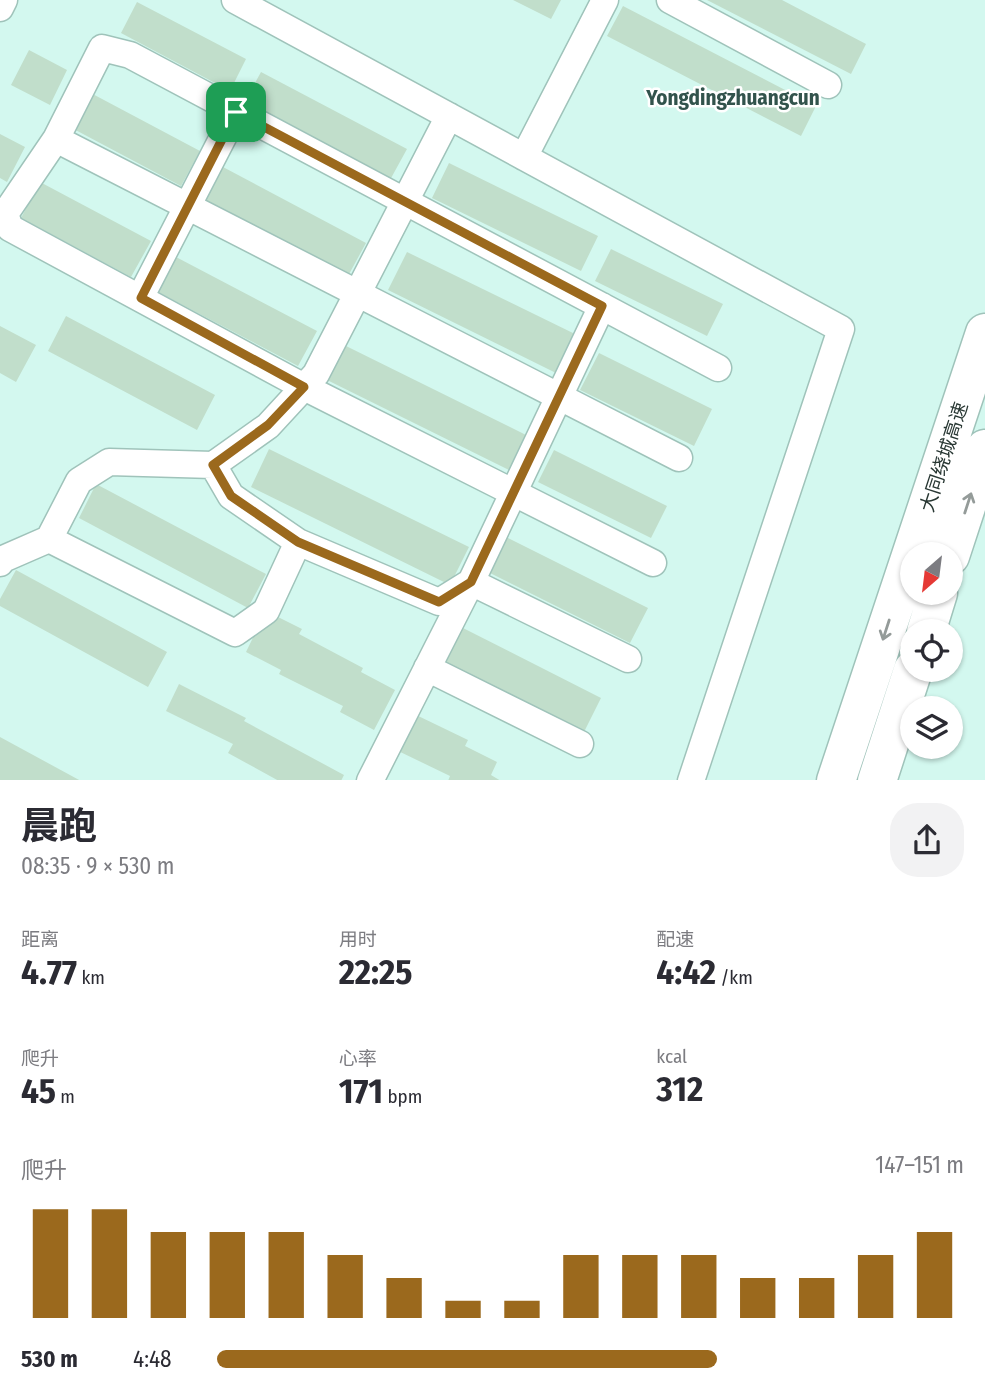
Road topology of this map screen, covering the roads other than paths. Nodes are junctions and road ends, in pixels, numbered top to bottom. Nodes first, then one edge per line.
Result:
1 (4, 0) edge
2 (235, 0) edge
3 (605, 0) edge
4 (670, 0) edge
5 (0, 8) edge
6 (828, 85) dead end
7 (236, 112) junction
8 (449, 116) junction
9 (56, 139) junction
10 (524, 157) junction
11 (405, 202) junction
12 (187, 207) junction
13 (357, 295) junction
14 (141, 298) junction
15 (602, 306) junction
16 (985, 333) edge
17 (718, 368) dead end
18 (304, 387) junction
19 (558, 397) junction
20 (985, 449) edge
21 (679, 458) dead end
22 (213, 465) junction
23 (513, 492) junction
24 (49, 539) junction
25 (298, 542) junction
26 (955, 542) edge
27 (653, 563) dead end
28 (0, 564) edge
29 (471, 582) junction
30 (628, 659) dead end
31 (427, 668) junction
32 (909, 682) edge
33 (580, 744) dead end
34 (370, 780) edge
35 (691, 780) edge
36 (836, 780) edge
37 (877, 780) edge

1 - 5 street
2 - 8 street
3 - 10 street
4 - 6 street
7 - 9 street
7 - 11 street
7 - 12 street
8 - 10 street
8 - 11 street
9 - 12 street
9 - 14 street
10 - 35 street
11 - 13 street
11 - 15 street
12 - 13 street
12 - 14 street
13 - 18 street
13 - 19 street
14 - 18 street
15 - 17 street
15 - 19 street
16 -> 36 highway, 大同绕城高速
18 - 22 street
18 - 23 street
19 - 21 street
19 - 23 street
26 -> 20 highway, 大同绕城高速
22 - 24 street
22 - 25 street
23 - 27 street
23 - 29 street
24 - 25 street
24 - 28 street
25 - 29 street
29 - 30 street
29 - 31 street
31 - 33 street
31 - 34 street
32 - 37 highway

